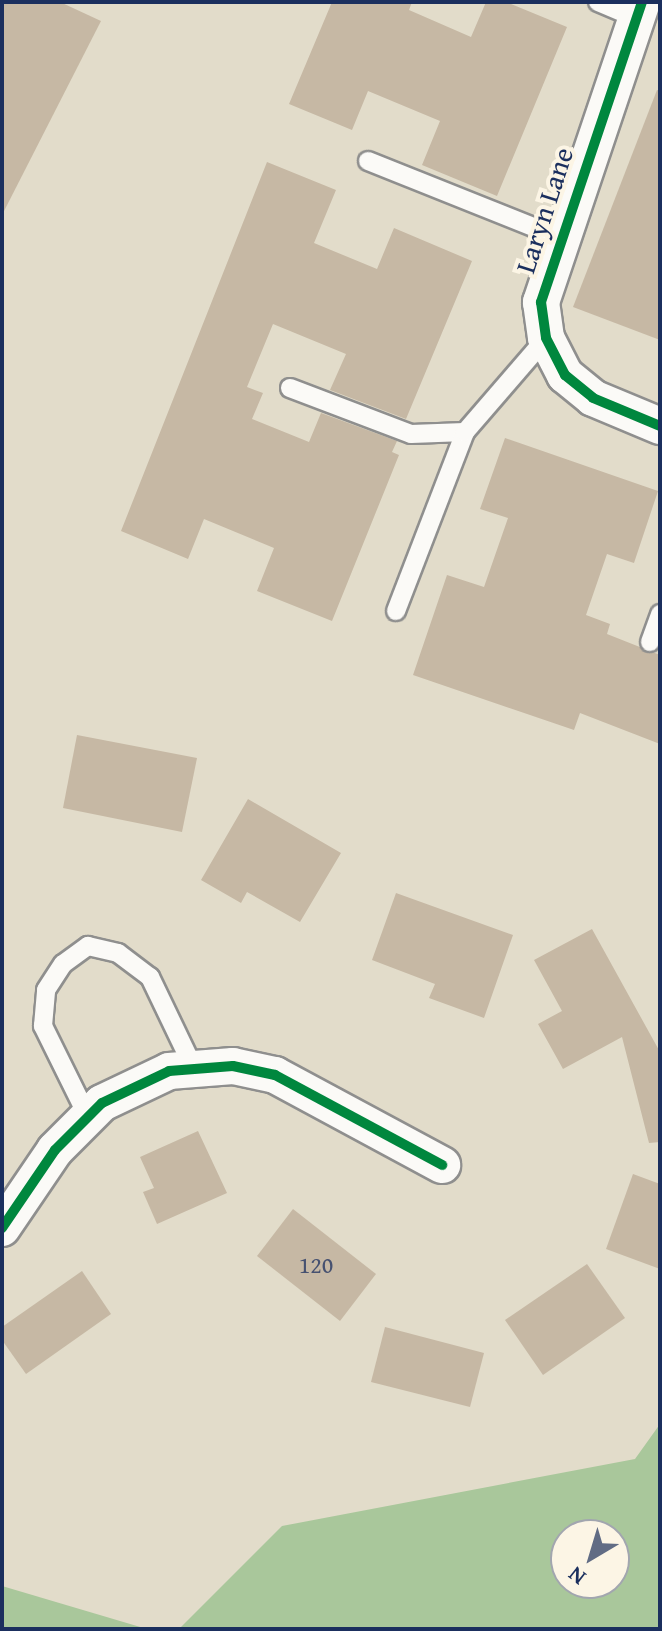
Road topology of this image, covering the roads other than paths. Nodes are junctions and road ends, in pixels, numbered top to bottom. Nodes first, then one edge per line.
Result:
1 (598, 2) edge
2 (639, 10) edge
3 (368, 161) dead end
4 (558, 237) junction
5 (546, 338) junction
6 (290, 388) dead end
7 (660, 426) edge
8 (465, 432) junction
9 (396, 611) dead end
10 (660, 614) edge
11 (650, 642) dead end
12 (194, 1069) junction
13 (88, 1117) junction
14 (442, 1165) dead end
15 (2, 1228) edge

1 - 2 lane
2 - 4 street, Laryn Lane
3 - 4 lane
4 - 5 street, Laryn Lane
5 - 7 street, Laryn Lane
5 - 8 lane
6 - 8 lane
8 - 9 lane
10 - 11 lane
12 - 13 street
12 - 13 lane
12 - 14 street
13 - 15 street

